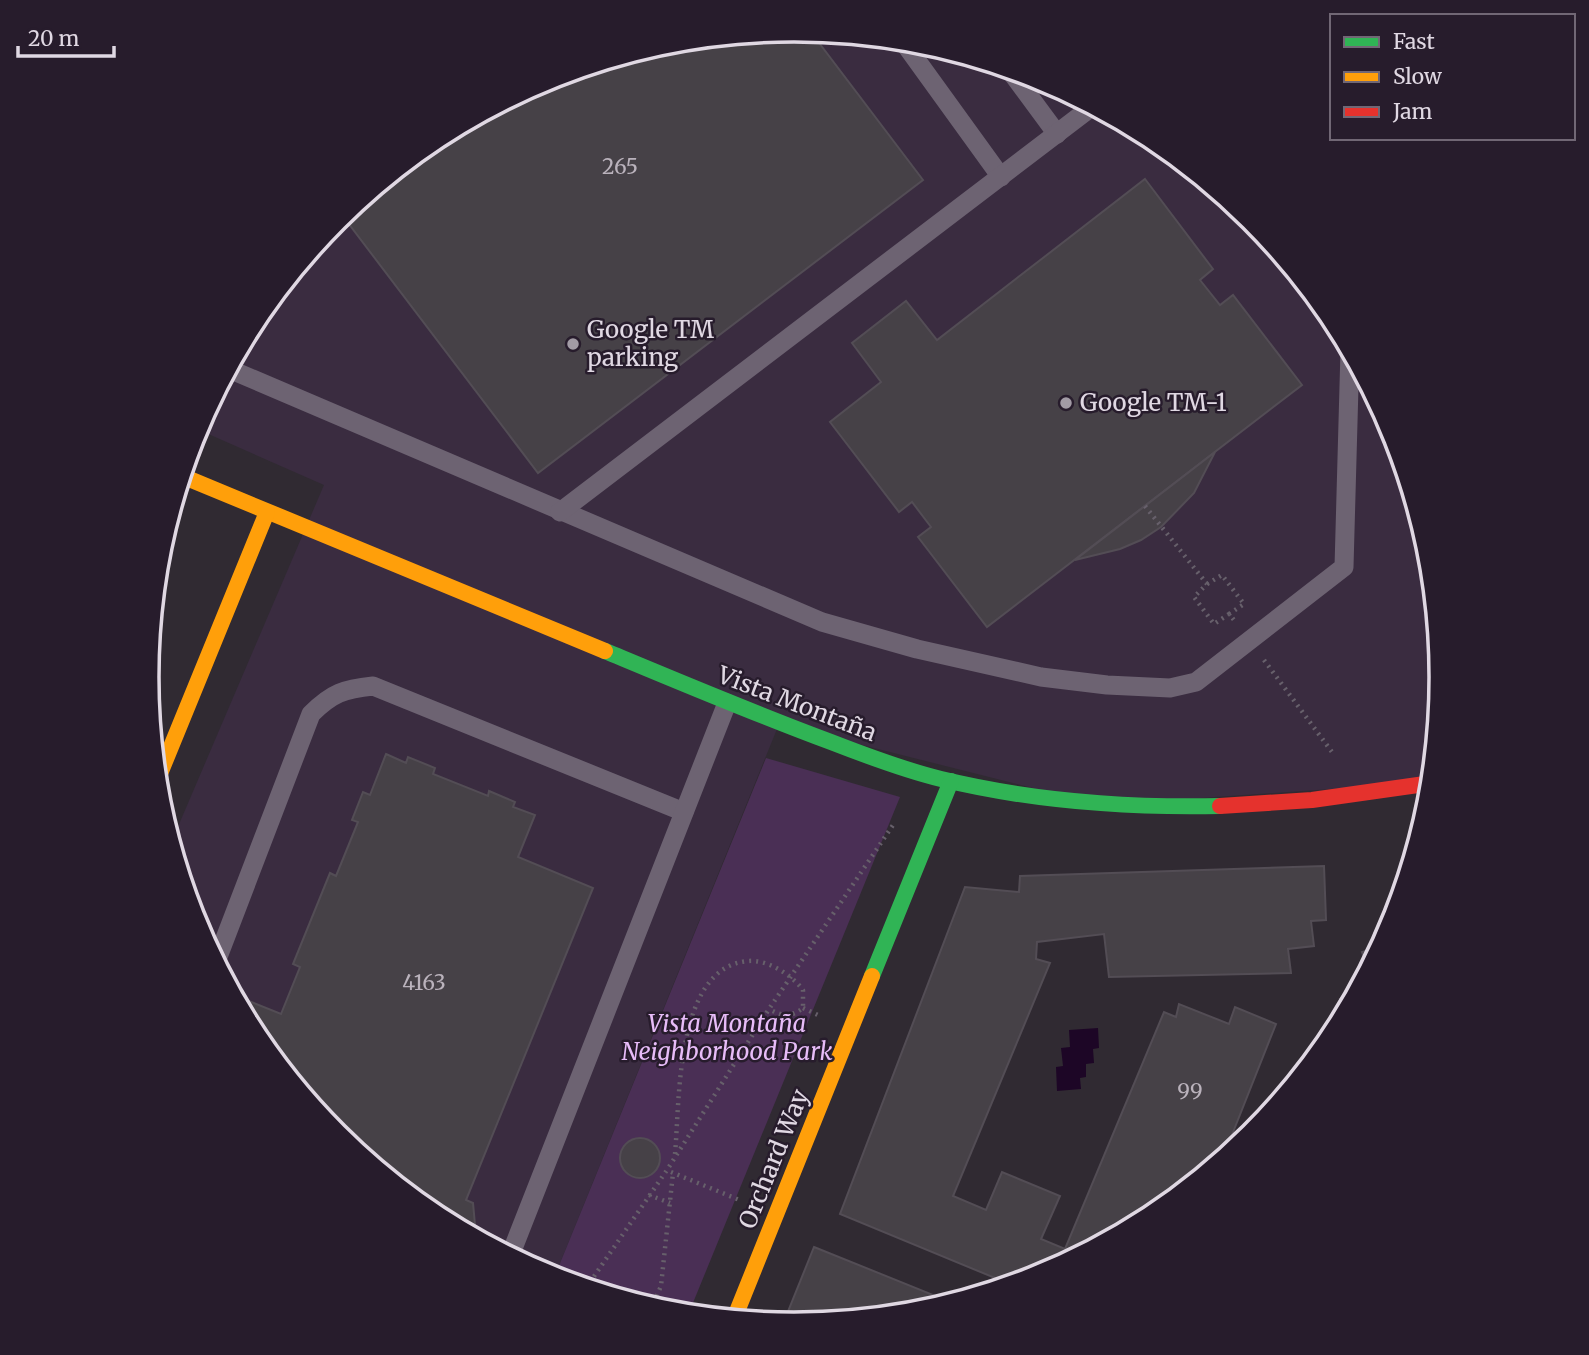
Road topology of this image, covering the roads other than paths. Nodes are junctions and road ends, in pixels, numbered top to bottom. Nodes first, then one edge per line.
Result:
1 (911, 53) edge
2 (1020, 83) edge
3 (1085, 113) edge
4 (1057, 134) junction
5 (1001, 177) junction
6 (1349, 369) edge
7 (237, 373) edge
8 (191, 481) edge
9 (267, 512) junction
10 (560, 512) junction
11 (727, 703) junction
12 (164, 763) edge
13 (951, 781) junction
14 (1421, 785) edge
15 (684, 812) junction
16 (221, 950) edge
17 (513, 1247) edge
18 (737, 1310) edge

1 - 5 lane
2 - 4 lane
3 - 4 lane
4 - 5 lane
5 - 10 lane
6 - 10 lane
7 - 10 lane
8 - 9 main road, Vista Montaña
9 - 11 main road, Vista Montaña
9 - 12 main road
11 - 13 main road, Vista Montaña
11 - 15 lane
13 - 14 main road, Vista Montaña
13 - 18 main road, Orchard Way
15 - 16 lane
15 - 17 lane

